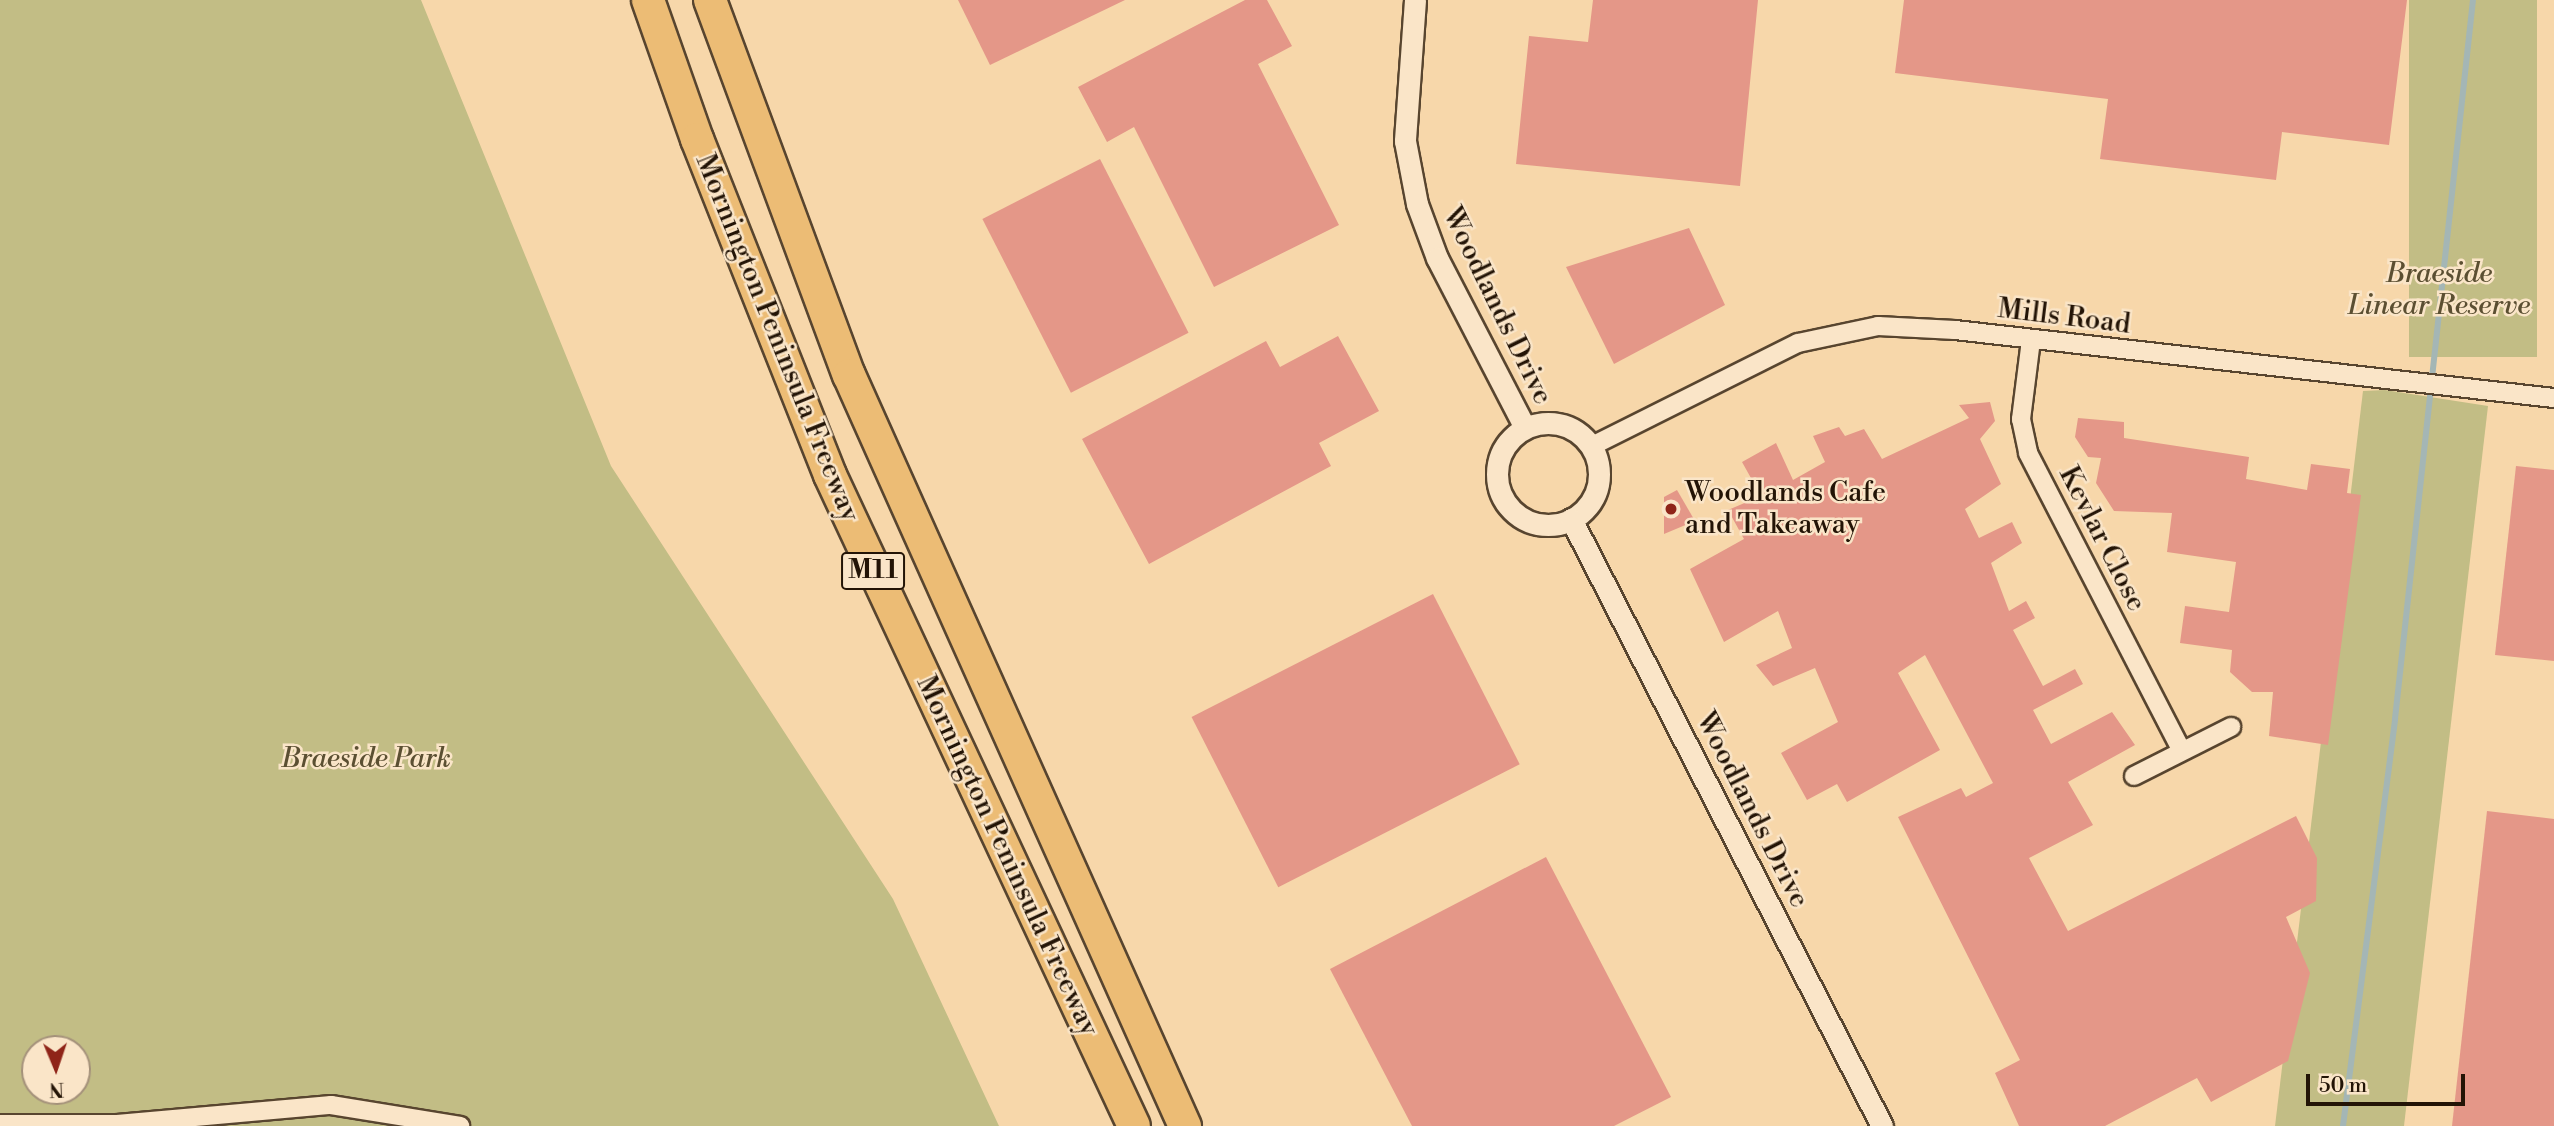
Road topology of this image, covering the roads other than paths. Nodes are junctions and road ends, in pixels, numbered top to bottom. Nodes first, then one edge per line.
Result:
1 (648, 0) edge
2 (710, 0) edge
3 (1415, 0) edge
4 (2031, 340) junction
5 (796, 394) junction
6 (2554, 398) edge
7 (1525, 428) junction
8 (1592, 446) junction
9 (1571, 519) junction
10 (2231, 727) dead end
11 (2182, 751) junction
12 (2134, 776) dead end
13 (1181, 1117) edge
14 (429, 1123) edge
15 (0, 1124) edge
16 (460, 1126) edge
17 (1116, 1126) edge
18 (1135, 1126) edge
19 (1882, 1126) edge

1 - 5 highway, Mornington Peninsula Freeway / M11
2 - 13 highway, Mornington Peninsula Freeway / M11
3 - 7 street, Woodlands Drive
4 - 6 street, Mills Road
4 - 8 street, Mills Road
4 - 11 street, Kevlar Close
5 - 17 highway
5 - 18 highway, Mornington Peninsula Freeway / M11
7 - 8 street
7 - 9 street
8 - 9 street
9 - 19 street, Woodlands Drive
10 - 11 street
11 - 12 street
14 - 15 street
14 - 16 street

